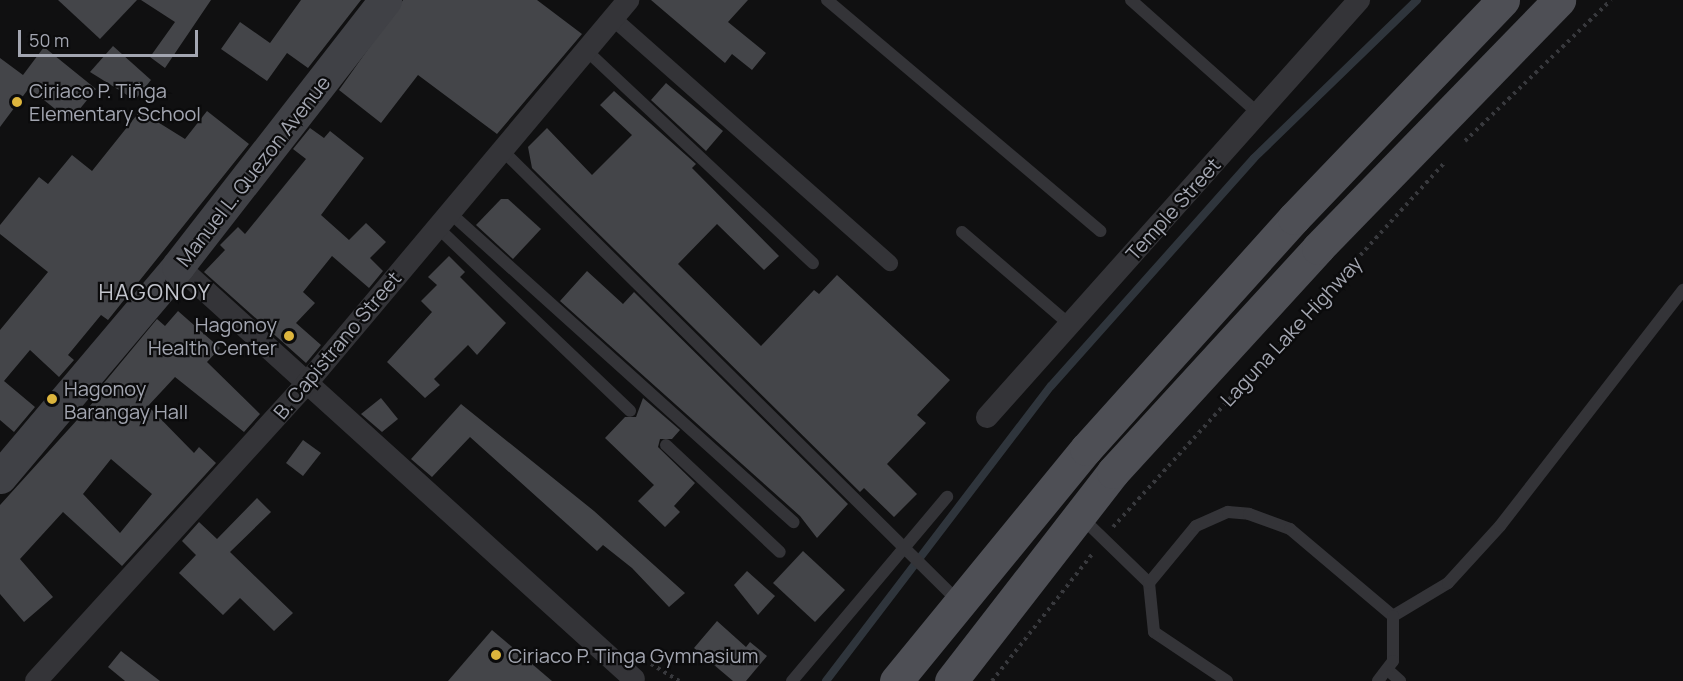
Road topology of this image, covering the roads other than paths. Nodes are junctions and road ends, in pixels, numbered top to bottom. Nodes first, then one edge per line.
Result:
1 (385, 0) edge
2 (628, 0) edge
3 (827, 0) edge
4 (1131, 0) edge
5 (1503, 0) edge
6 (1558, 0) edge
7 (1355, 1) edge
8 (613, 18) junction
9 (1527, 29) junction
10 (587, 51) junction
11 (1258, 113) junction
12 (502, 150) junction
13 (442, 218) junction
14 (1100, 231) dead end
15 (962, 232) dead end
16 (813, 263) dead end
17 (890, 264) dead end
18 (177, 266) junction
19 (1683, 290) edge
20 (1070, 325) junction
21 (307, 383) junction
22 (630, 411) dead end
23 (987, 417) dead end
24 (666, 445) dead end
25 (0, 477) edge
26 (947, 496) dead end
27 (1079, 515) junction
28 (794, 522) dead end
29 (906, 548) junction
30 (780, 552) dead end
31 (1149, 583) junction
32 (958, 601) junction
33 (1393, 616) junction
34 (1389, 671) junction
35 (634, 680) edge
36 (954, 680) edge
37 (36, 681) edge
38 (792, 681) edge
39 (896, 681) edge
40 (1227, 681) edge
41 (1378, 681) edge
42 (1400, 681) edge

1 - 18 main road, Manuel L. Quezon Avenue
2 - 8 street, B. Capistrano Street
3 - 14 lane
4 - 11 lane
5 - 9 street
5 - 32 main road
6 - 9 main road, Laguna Lake Highway
7 - 11 street, Temple Street
8 - 10 street, B. Capistrano Street
8 - 17 street
9 - 27 main road, Laguna Lake Highway
10 - 12 street, B. Capistrano Street
10 - 16 lane
11 - 20 street, Temple Street
12 - 13 street, B. Capistrano Street
12 - 29 lane
13 - 21 street, B. Capistrano Street
13 - 22 lane
13 - 28 lane
15 - 20 lane
18 - 21 street
18 - 25 main road, Manuel L. Quezon Avenue
19 - 33 lane
20 - 23 street, Temple Street
21 - 35 street
21 - 37 street, B. Capistrano Street
24 - 30 lane
26 - 29 lane
27 - 31 lane
27 - 36 main road, Laguna Lake Highway
29 - 32 lane
29 - 38 lane
31 - 33 lane
31 - 40 lane
32 - 39 main road
33 - 34 lane
34 - 41 lane
34 - 42 lane

